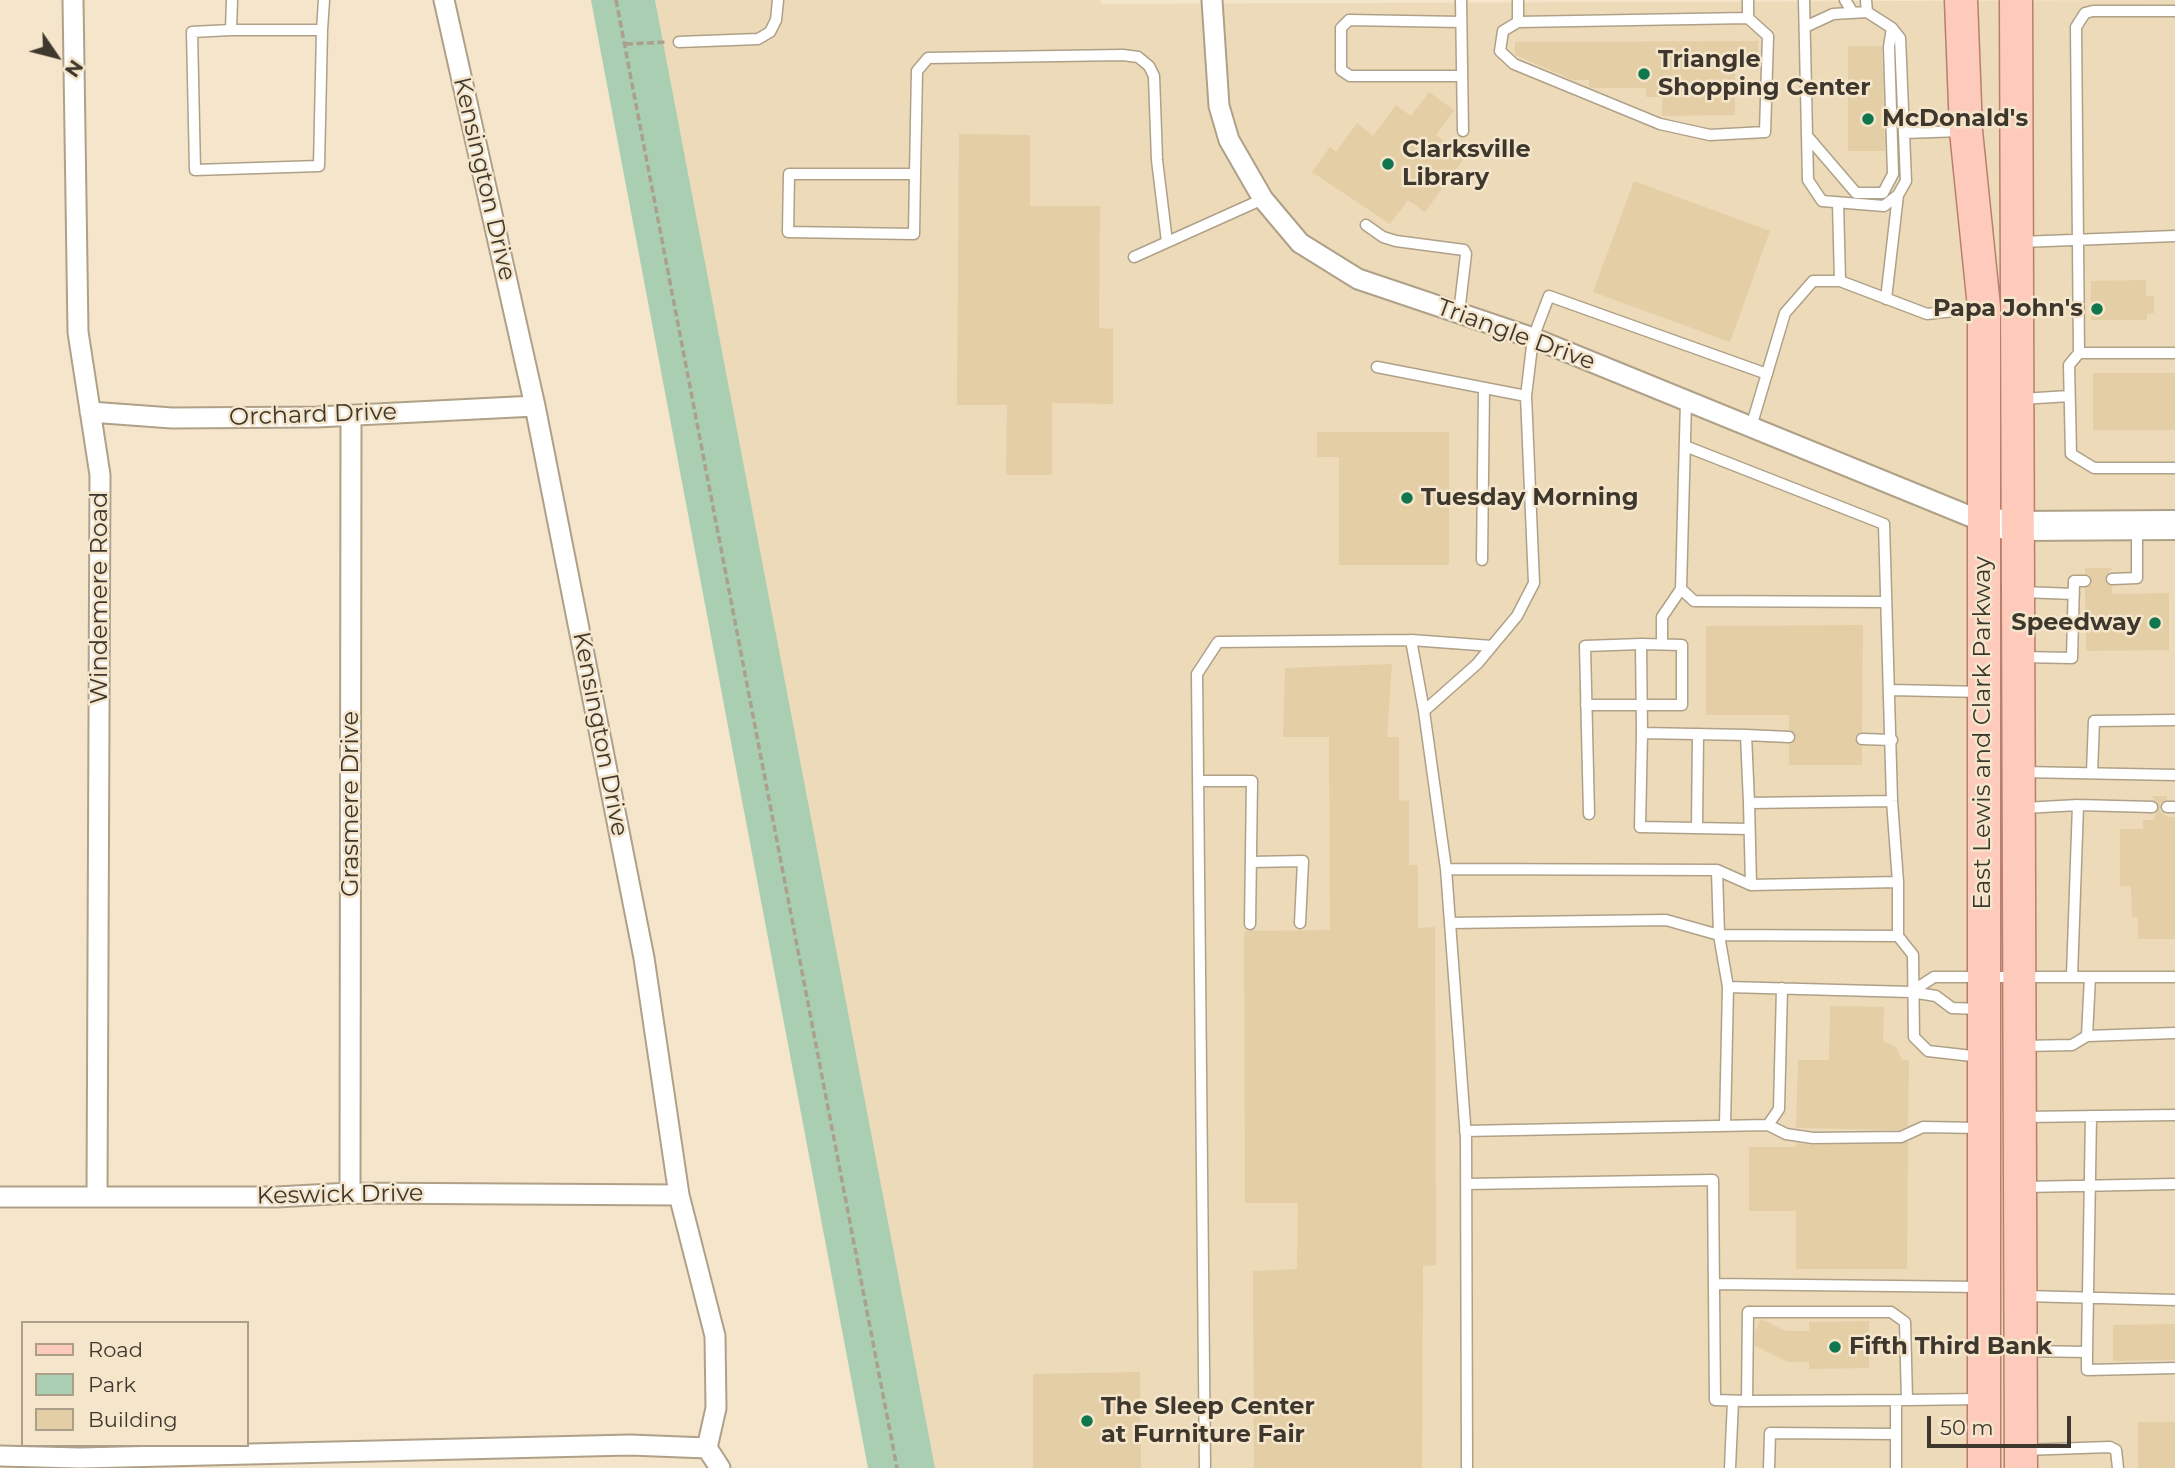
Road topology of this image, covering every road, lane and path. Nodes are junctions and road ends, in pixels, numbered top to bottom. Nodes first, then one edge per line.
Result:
1 (73, 0) edge
2 (232, 0) edge
3 (324, 0) edge
4 (444, 0) edge
5 (616, 0) edge
6 (778, 0) edge
7 (1212, 0) edge
8 (1461, 0) edge
9 (1518, 0) edge
10 (1748, 0) edge
11 (1804, 0) edge
12 (1845, 0) edge
13 (1867, 0) edge
14 (1961, 0) edge
15 (2016, 0) edge
16 (2175, 11) edge
17 (1867, 12) junction
18 (1853, 13) junction
19 (1748, 18) junction
20 (1461, 22) junction
21 (1518, 22) junction
22 (1805, 27) junction
23 (1892, 28) junction
24 (231, 30) junction
25 (322, 30) junction
26 (679, 42) joint
27 (625, 44) junction
28 (1462, 76) junction
29 (1463, 131) dead end
30 (1966, 131) junction
31 (1904, 134) junction
32 (1808, 137) junction
33 (915, 174) junction
34 (1898, 195) junction
35 (1263, 199) junction
36 (1838, 203) junction
37 (1366, 225) dead end
38 (2175, 236) edge
39 (2077, 240) junction
40 (1167, 242) junction
41 (2017, 242) junction
42 (1134, 257) dead end
43 (1840, 281) junction
44 (1886, 299) junction
45 (1984, 307) junction
46 (1459, 313) junction
47 (1533, 338) junction
48 (2079, 353) junction
49 (2175, 353) edge
50 (1377, 367) dead end
51 (1767, 374) junction
52 (1484, 388) junction
53 (1526, 396) junction
54 (2069, 396) junction
55 (2018, 399) junction
56 (1686, 401) junction
57 (535, 406) junction
58 (90, 412) junction
59 (351, 415) junction
60 (1751, 427) junction
61 (1685, 446) junction
62 (2175, 468) edge
63 (1984, 522) junction
64 (2175, 524) edge
65 (2019, 526) junction
66 (2137, 526) junction
67 (1482, 560) dead end
68 (2112, 579) dead end
69 (2085, 580) dead end
70 (1681, 589) junction
71 (2019, 592) junction
72 (2074, 594) junction
73 (1885, 602) junction
74 (1411, 640) junction
75 (1641, 643) junction
76 (1662, 644) junction
77 (1492, 646) junction
78 (2019, 656) junction
79 (1891, 690) junction
80 (1984, 692) junction
81 (1586, 705) junction
82 (1642, 705) junction
83 (1424, 711) junction
84 (2175, 720) edge
85 (1642, 733) junction
86 (1698, 734) junction
87 (1746, 735) junction
88 (1789, 737) dead end
89 (1862, 739) dead end
90 (1892, 740) junction
91 (2019, 772) junction
92 (2091, 773) junction
93 (2175, 775) edge
94 (1198, 781) junction
95 (1892, 801) junction
96 (1749, 803) junction
97 (2078, 805) junction
98 (2152, 807) dead end
99 (2019, 809) junction
100 (1589, 814) dead end
101 (1697, 828) junction
102 (1749, 829) junction
103 (1251, 862) junction
104 (1446, 869) junction
105 (1717, 870) junction
106 (1898, 882) junction
107 (1751, 885) junction
108 (1300, 923) dead end
109 (1450, 923) junction
110 (1250, 925) dead end
111 (1719, 935) junction
112 (1898, 936) junction
113 (2020, 976) junction
114 (2072, 976) junction
115 (2090, 976) junction
116 (2175, 977) edge
117 (1982, 978) junction
118 (1728, 986) junction
119 (1782, 988) junction
120 (1911, 992) junction
121 (1983, 1009) junction
122 (2175, 1033) edge
123 (2087, 1036) junction
124 (2020, 1046) junction
125 (1983, 1057) junction
126 (2175, 1115) edge
127 (2091, 1116) junction
128 (2020, 1117) junction
129 (1725, 1125) junction
130 (1768, 1125) junction
131 (1982, 1128) junction
132 (1465, 1130) junction
133 (1466, 1184) junction
134 (2090, 1184) junction
135 (2175, 1184) edge
136 (2020, 1187) junction
137 (350, 1193) junction
138 (679, 1195) junction
139 (0, 1197) edge
140 (97, 1197) junction
141 (1714, 1284) junction
142 (1982, 1287) junction
143 (2021, 1296) junction
144 (2088, 1297) junction
145 (2175, 1300) edge
146 (2021, 1351) junction
147 (2087, 1352) junction
148 (2175, 1368) edge
149 (1984, 1399) junction
150 (1733, 1401) junction
151 (1747, 1401) junction
152 (1902, 1401) junction
153 (1896, 1434) junction
154 (706, 1448) junction
155 (0, 1456) edge
156 (2021, 1459) edge
157 (80, 1463) edge
158 (720, 1468) edge
159 (897, 1468) edge
160 (1205, 1468) edge
161 (1467, 1468) edge
162 (1730, 1468) edge
163 (1769, 1468) edge
164 (1896, 1468) edge
165 (1984, 1468) edge
166 (2118, 1468) edge

1 - 58 street, Windemere Road
2 - 24 lane
3 - 25 lane
4 - 57 street, Kensington Drive
5 - 27 path
6 - 26 lane
7 - 35 street, Triangle Drive
8 - 20 lane
9 - 21 lane
10 - 19 lane
11 - 22 lane
12 - 18 lane
13 - 17 lane
14 - 30 main road, East Lewis and Clark Parkway
15 - 41 main road, East Lewis and Clark Parkway
16 - 39 lane
17 - 18 lane
17 - 23 lane
18 - 22 lane
19 - 21 lane
19 - 21 lane
20 - 28 lane
20 - 28 lane
22 - 32 lane
23 - 31 lane
23 - 32 lane
24 - 25 lane
24 - 25 lane
26 - 27 path
27 - 159 path
28 - 29 lane
30 - 31 lane
30 - 45 main road, East Lewis and Clark Parkway
31 - 34 lane
32 - 36 lane
33 - 33 lane
33 - 40 lane
34 - 36 lane
34 - 44 lane
35 - 40 lane
35 - 46 street, Triangle Drive
36 - 43 lane
37 - 46 lane
38 - 39 lane
39 - 41 lane
39 - 48 lane
40 - 42 lane
41 - 55 main road, East Lewis and Clark Parkway
43 - 44 lane
43 - 51 lane
44 - 45 lane
45 - 63 main road, East Lewis and Clark Parkway
46 - 47 street, Triangle Drive
47 - 51 lane
47 - 53 lane
47 - 56 street, Triangle Drive
48 - 49 lane
48 - 54 lane
50 - 52 lane
51 - 60 lane
52 - 53 lane
52 - 67 lane
53 - 77 lane
54 - 55 lane
54 - 62 lane
55 - 65 main road, East Lewis and Clark Parkway
56 - 60 street, Triangle Drive
56 - 61 lane
57 - 59 street, Orchard Drive
57 - 138 street, Kensington Drive
58 - 59 street, Orchard Drive
58 - 140 street, Windemere Road
59 - 137 street, Grasmere Drive
60 - 63 street, Triangle Drive
61 - 70 lane
61 - 73 lane
63 - 65 main road
63 - 80 main road, East Lewis and Clark Parkway
64 - 66 main road
65 - 66 main road
65 - 71 main road, East Lewis and Clark Parkway
66 - 68 lane
69 - 72 lane
70 - 73 lane
70 - 76 lane
71 - 72 lane
71 - 78 main road, East Lewis and Clark Parkway
72 - 78 lane
73 - 79 lane
74 - 77 lane
74 - 83 lane
74 - 94 lane
75 - 76 lane
75 - 81 lane
75 - 82 lane
76 - 82 lane
77 - 83 lane
78 - 91 main road, East Lewis and Clark Parkway
79 - 80 lane
79 - 90 lane
80 - 117 main road, East Lewis and Clark Parkway
81 - 82 lane
81 - 100 lane
82 - 85 lane
83 - 104 lane
84 - 92 lane
85 - 86 lane
85 - 101 lane
86 - 87 lane
86 - 101 lane
87 - 88 lane
87 - 96 lane
89 - 90 lane
90 - 95 lane
91 - 92 lane
91 - 99 main road, East Lewis and Clark Parkway
92 - 93 lane
94 - 103 lane
94 - 160 lane
95 - 96 lane
95 - 106 lane
96 - 102 lane
97 - 98 lane
97 - 99 lane
97 - 114 lane
99 - 113 main road, East Lewis and Clark Parkway
101 - 102 lane
102 - 107 lane
103 - 108 lane
103 - 110 lane
104 - 105 lane
104 - 109 lane
105 - 107 lane
105 - 111 lane
106 - 107 lane
106 - 112 lane
109 - 111 lane
109 - 132 lane
111 - 112 lane
111 - 118 lane
112 - 120 lane
113 - 114 lane
113 - 117 lane
113 - 124 main road, East Lewis and Clark Parkway
114 - 115 lane
115 - 116 lane
115 - 123 lane
117 - 120 lane
117 - 121 main road, East Lewis and Clark Parkway
118 - 119 lane
118 - 129 lane
119 - 120 lane
119 - 130 lane
120 - 121 lane
120 - 125 lane
121 - 125 main road, East Lewis and Clark Parkway
122 - 123 lane
123 - 124 lane
124 - 128 main road, East Lewis and Clark Parkway
125 - 131 main road, East Lewis and Clark Parkway
126 - 127 lane
127 - 128 lane
127 - 134 lane
128 - 136 main road, East Lewis and Clark Parkway
129 - 130 lane
129 - 132 lane
130 - 131 lane
131 - 142 main road, East Lewis and Clark Parkway
132 - 133 lane
133 - 141 lane
133 - 161 lane
134 - 135 lane
134 - 136 lane
134 - 144 lane
136 - 143 main road, East Lewis and Clark Parkway
137 - 138 street, Keswick Drive
137 - 140 street, Keswick Drive
138 - 154 street, Kensington Drive
139 - 140 street, Keswick Drive
141 - 142 lane
141 - 150 lane
142 - 149 main road, East Lewis and Clark Parkway
143 - 144 lane
143 - 146 main road, East Lewis and Clark Parkway
144 - 145 lane
144 - 147 lane
146 - 147 lane
146 - 156 main road, East Lewis and Clark Parkway
147 - 148 lane
149 - 152 lane
149 - 165 main road, East Lewis and Clark Parkway
150 - 151 lane
150 - 162 lane
151 - 152 lane
151 - 152 lane
152 - 153 lane
153 - 163 lane
153 - 164 lane
154 - 157 street
154 - 158 street
155 - 157 street
156 - 166 lane

